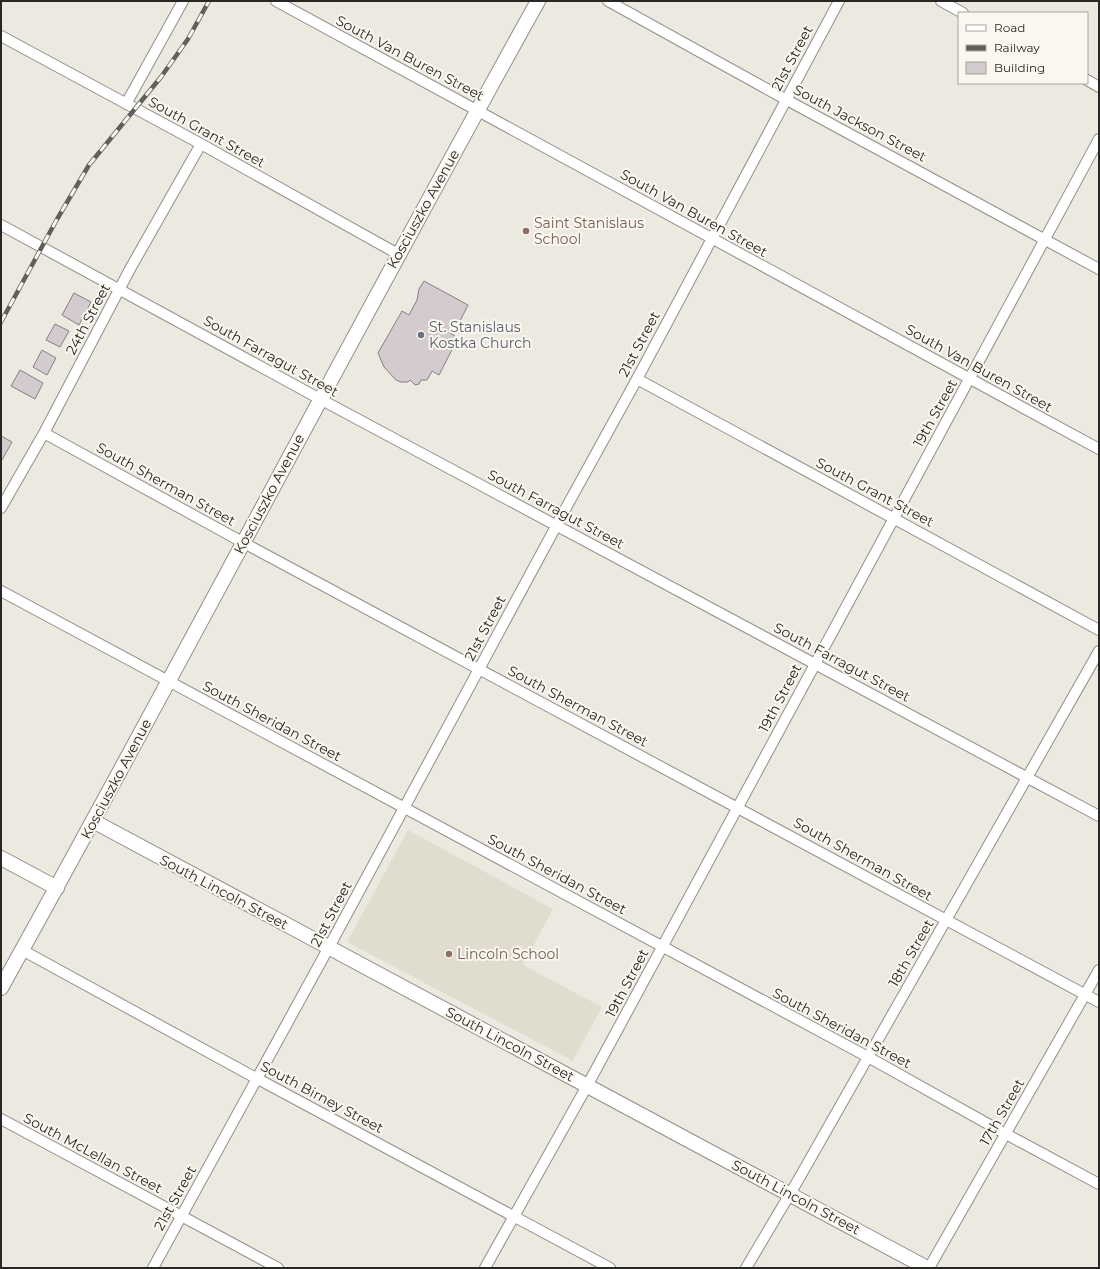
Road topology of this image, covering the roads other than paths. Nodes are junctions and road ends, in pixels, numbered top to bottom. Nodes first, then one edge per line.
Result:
1 (183, 1) edge
2 (276, 1) edge
3 (538, 1) edge
4 (608, 1) edge
5 (839, 1) edge
6 (941, 1) edge
7 (961, 12) edge
8 (1, 36) edge
9 (1088, 81) edge
10 (1099, 87) edge
11 (785, 99) junction
12 (126, 104) junction
13 (478, 110) junction
14 (1099, 139) edge
15 (201, 144) junction
16 (1, 225) edge
17 (712, 238) junction
18 (1045, 240) junction
19 (398, 254) junction
20 (1099, 269) edge
21 (120, 289) junction
22 (637, 379) junction
23 (970, 379) junction
24 (320, 398) junction
25 (44, 433) junction
26 (1099, 450) edge
27 (1, 508) edge
28 (893, 518) junction
29 (557, 525) junction
30 (244, 542) junction
31 (1, 591) edge
32 (1099, 630) edge
33 (1099, 651) edge
34 (815, 663) junction
35 (479, 669) junction
36 (168, 681) junction
37 (1027, 777) junction
38 (404, 807) junction
39 (737, 807) junction
40 (1099, 816) edge
41 (93, 821) junction
42 (1, 858) edge
43 (57, 888) junction
44 (946, 920) junction
45 (662, 947) junction
46 (329, 948) junction
47 (22, 950) junction
48 (1099, 970) edge
49 (1, 988) edge
50 (1085, 995) junction
51 (1099, 1002) edge
52 (868, 1057) junction
53 (257, 1078) junction
54 (587, 1086) junction
55 (1, 1119) edge
56 (1006, 1134) junction
57 (1099, 1184) edge
58 (790, 1194) junction
59 (181, 1215) junction
60 (515, 1216) junction
61 (153, 1268) edge
62 (278, 1268) edge
63 (484, 1268) edge
64 (610, 1268) edge
65 (746, 1268) edge
66 (928, 1268) edge

1 - 12 street
2 - 13 street, South Van Buren Street
3 - 13 main road, Kosciuszko Avenue
4 - 11 street, South Jackson Street
5 - 11 street, 21st Street
6 - 7 street
8 - 12 street, South Grant Street
9 - 10 street
11 - 17 street, 21st Street
11 - 18 street, South Jackson Street
12 - 15 street, South Grant Street
13 - 17 street, South Van Buren Street
13 - 19 main road, Kosciuszko Avenue
14 - 18 street, 19th Street
15 - 19 street, South Grant Street
15 - 21 street, 24th Street
16 - 21 street, South Farragut Street
17 - 22 street, 21st Street
17 - 23 street, South Van Buren Street
18 - 20 street, South Jackson Street
18 - 23 street, 19th Street
19 - 24 main road, Kosciuszko Avenue
21 - 24 street, South Farragut Street
21 - 25 street, 24th Street
22 - 28 street, South Grant Street
22 - 29 street, 21st Street
23 - 26 street, South Van Buren Street
23 - 28 street, 19th Street
24 - 29 street, South Farragut Street
24 - 30 main road, Kosciuszko Avenue
25 - 27 street, 24th Street
25 - 30 street, South Sherman Street
28 - 32 street, South Grant Street
28 - 34 street, 19th Street
29 - 34 street, South Farragut Street
29 - 35 street, 21st Street
30 - 35 street, South Sherman Street
30 - 36 main road, Kosciuszko Avenue
31 - 36 street, South Sheridan Street
33 - 37 street, 18th Street
34 - 37 street, South Farragut Street
34 - 39 street, 19th Street
35 - 38 street, 21st Street
35 - 39 street, South Sherman Street
36 - 38 street, South Sheridan Street
36 - 41 main road, Kosciuszko Avenue
37 - 40 street, South Farragut Street
37 - 44 street, 18th Street
38 - 45 street, South Sheridan Street
38 - 46 street, 21st Street
39 - 44 street, South Sherman Street
39 - 45 street, 19th Street
41 - 43 main road, Kosciuszko Avenue
41 - 46 main road, South Lincoln Street
42 - 43 main road
43 - 47 main road, Kosciuszko Avenue
44 - 50 street, South Sherman Street
44 - 52 street, 18th Street
45 - 52 street, South Sheridan Street
45 - 54 street, 19th Street
46 - 53 street, 21st Street
46 - 54 main road, South Lincoln Street
47 - 49 main road, Kosciuszko Avenue
47 - 53 street, South Birney Street
48 - 50 street, 17th Street
50 - 51 street, South Sherman Street
50 - 56 street, 17th Street
52 - 56 street, South Sheridan Street
52 - 58 street, 18th Street
53 - 59 street, 21st Street
53 - 60 street, South Birney Street
54 - 58 main road, South Lincoln Street
54 - 60 street, 19th Street
55 - 59 street, South McLellan Street
56 - 57 street, South Sheridan Street
56 - 66 street, 17th Street
58 - 65 street, 18th Street
58 - 66 main road, South Lincoln Street
59 - 61 street, 21st Street
59 - 62 street, South McLellan Street
60 - 63 street, 19th Street
60 - 64 street, South Birney Street

